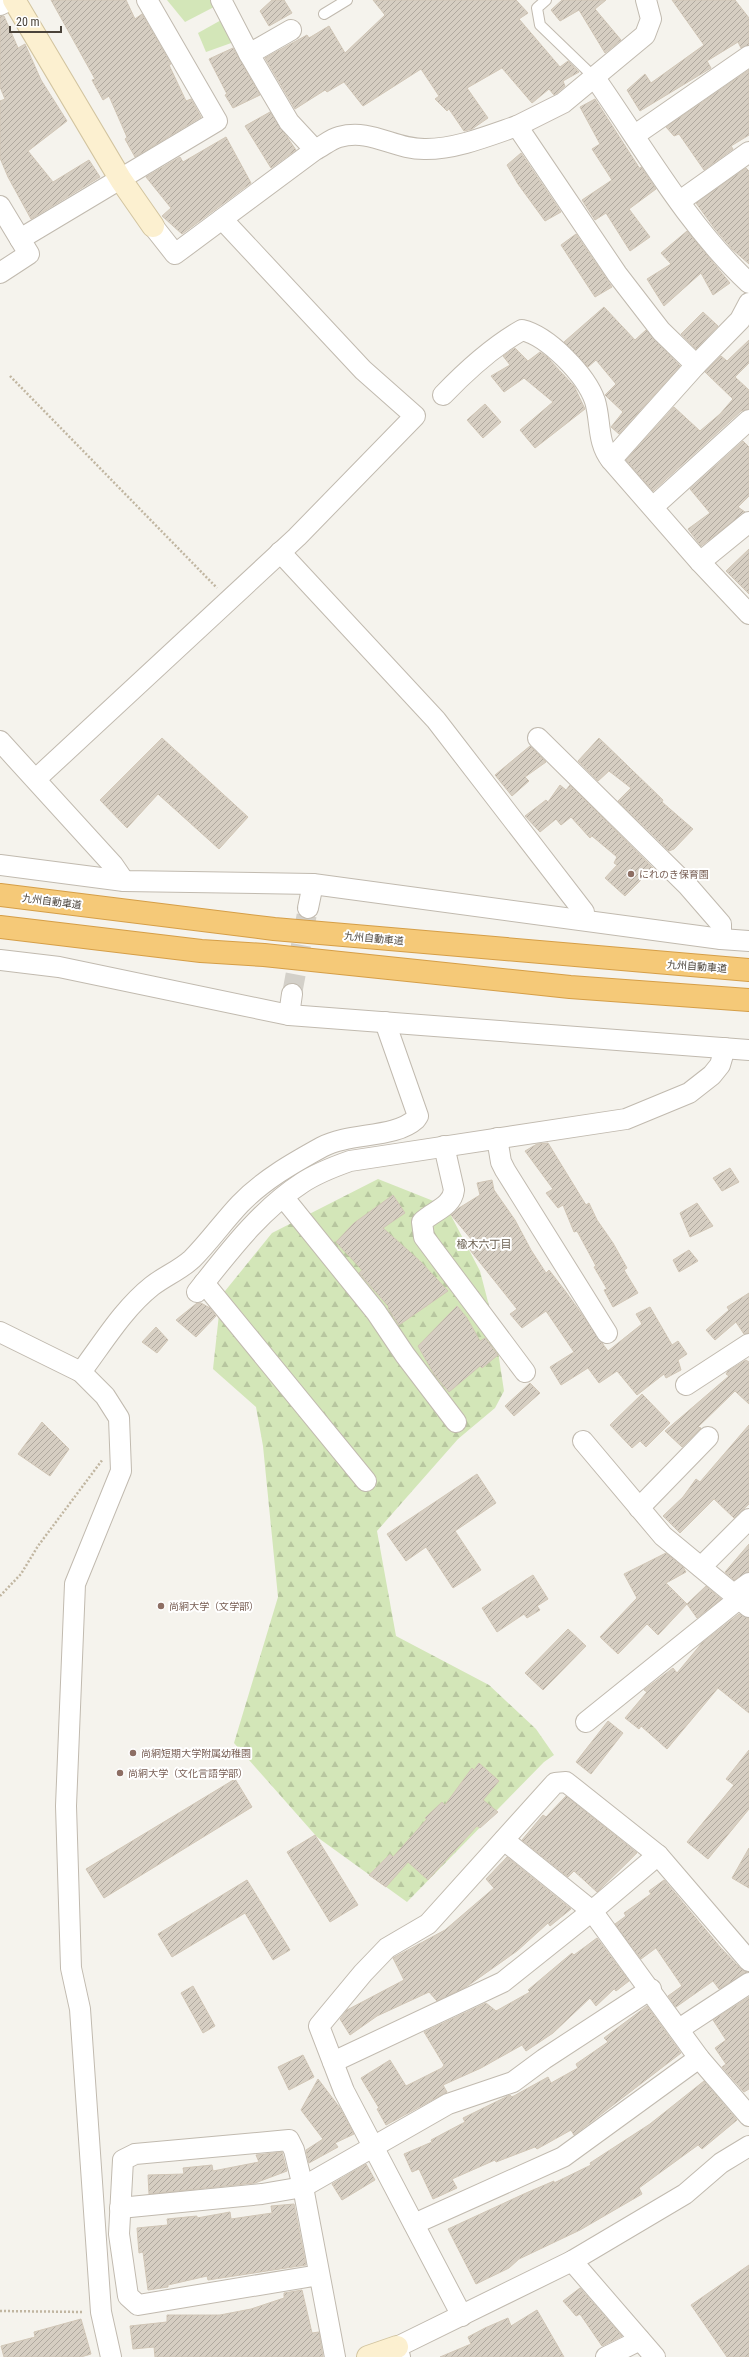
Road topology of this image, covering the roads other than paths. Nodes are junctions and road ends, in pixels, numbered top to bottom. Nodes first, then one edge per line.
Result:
1 (10, 0) edge
2 (14, 0) edge
3 (147, 0) edge
4 (221, 0) edge
5 (347, 0) edge
6 (546, 0) edge
7 (646, 0) edge
8 (0, 5) edge
9 (324, 14) dead end
10 (291, 30) dead end
11 (249, 54) junction
12 (749, 56) edge
13 (596, 78) junction
14 (517, 126) junction
15 (635, 135) junction
16 (315, 150) junction
17 (749, 152) edge
18 (121, 180) junction
19 (680, 201) junction
20 (0, 206) edge
21 (222, 219) junction
22 (153, 226) joint
23 (20, 239) junction
24 (0, 273) edge
25 (749, 283) edge
26 (749, 303) edge
27 (696, 365) junction
28 (443, 395) dead end
29 (749, 420) edge
30 (611, 460) junction
31 (652, 507) junction
32 (749, 522) edge
33 (280, 552) junction
34 (700, 562) junction
35 (749, 614) edge
36 (538, 738) dead end
37 (0, 741) edge
38 (36, 779) junction
39 (0, 866) edge
40 (124, 881) junction
41 (312, 884) junction
42 (0, 895) edge
43 (308, 908) tunnel mouth
44 (584, 920) junction
45 (0, 927) edge
46 (722, 939) junction
47 (749, 941) edge
48 (0, 960) edge
49 (749, 970) edge
50 (292, 994) tunnel mouth
51 (749, 1000) edge
52 (289, 1015) junction
53 (385, 1022) junction
54 (741, 1050) edge
55 (497, 1138) junction
56 (444, 1146) junction
57 (284, 1198) junction
58 (0, 1332) edge
59 (607, 1334) dead end
60 (746, 1349) edge
61 (81, 1372) junction
62 (525, 1372) dead end
63 (686, 1385) dead end
64 (456, 1422) dead end
65 (708, 1437) dead end
66 (583, 1441) dead end
67 (366, 1481) dead end
68 (639, 1508) junction
69 (749, 1518) edge
70 (701, 1567) junction
71 (743, 1596) edge
72 (586, 1722) dead end
73 (504, 1840) junction
74 (658, 1855) junction
75 (592, 1911) junction
76 (749, 1961) edge
77 (749, 1983) edge
78 (651, 1989) junction
79 (678, 2029) junction
80 (699, 2058) junction
81 (333, 2062) junction
82 (749, 2116) edge
83 (373, 2146) junction
84 (749, 2146) edge
85 (303, 2187) junction
86 (120, 2208) junction
87 (414, 2224) junction
88 (572, 2261) junction
89 (319, 2275) junction
90 (462, 2316) junction
91 (640, 2340) junction
92 (399, 2352) edge
93 (111, 2357) edge
94 (335, 2357) edge
95 (368, 2357) edge
96 (606, 2357) edge
97 (655, 2357) edge

1 - 8 street
2 - 18 street
3 - 18 street
4 - 11 street
5 - 9 lane
6 - 13 lane
7 - 13 street
10 - 11 street
11 - 16 street
12 - 15 street
13 - 14 street
13 - 15 street
14 - 16 street
14 - 27 street
15 - 19 street
16 - 21 street
17 - 19 street
18 - 22 street
18 - 23 street
19 - 25 street
20 - 23 street
21 - 22 street
21 - 33 street
23 - 24 street
26 - 27 street
27 - 30 street
28 - 30 street
29 - 31 street
30 - 31 street
31 - 34 street
32 - 34 street
33 - 38 street
33 - 44 street
34 - 35 street
36 - 46 street
37 - 38 street
38 - 40 street
39 - 40 street
40 - 41 street
41 - 43 street
41 - 44 street
42 - 49 highway, 九州自動車道
44 - 46 street
45 - 51 highway
46 - 47 street
48 - 52 street
50 - 52 street
52 - 53 street
53 - 54 street
53 - 61 street
54 - 55 street
55 - 56 street
55 - 59 street
56 - 57 street
56 - 62 street
57 - 64 street
57 - 67 street
58 - 61 street
60 - 63 street
61 - 93 street
65 - 68 street
66 - 68 street
68 - 70 street
69 - 70 street
70 - 71 street
71 - 72 street
73 - 74 street
73 - 75 street
73 - 81 street
74 - 75 street
74 - 76 street
75 - 78 street
75 - 81 street
77 - 79 street
78 - 79 street
78 - 83 street
79 - 80 street
80 - 82 street
80 - 87 street
81 - 83 street
83 - 85 street
83 - 87 street
84 - 88 street
85 - 86 street
85 - 86 street
85 - 89 street
86 - 89 street
87 - 90 street
88 - 90 street
88 - 91 street
89 - 94 street
90 - 92 street
91 - 96 street
91 - 97 street
92 - 95 street

